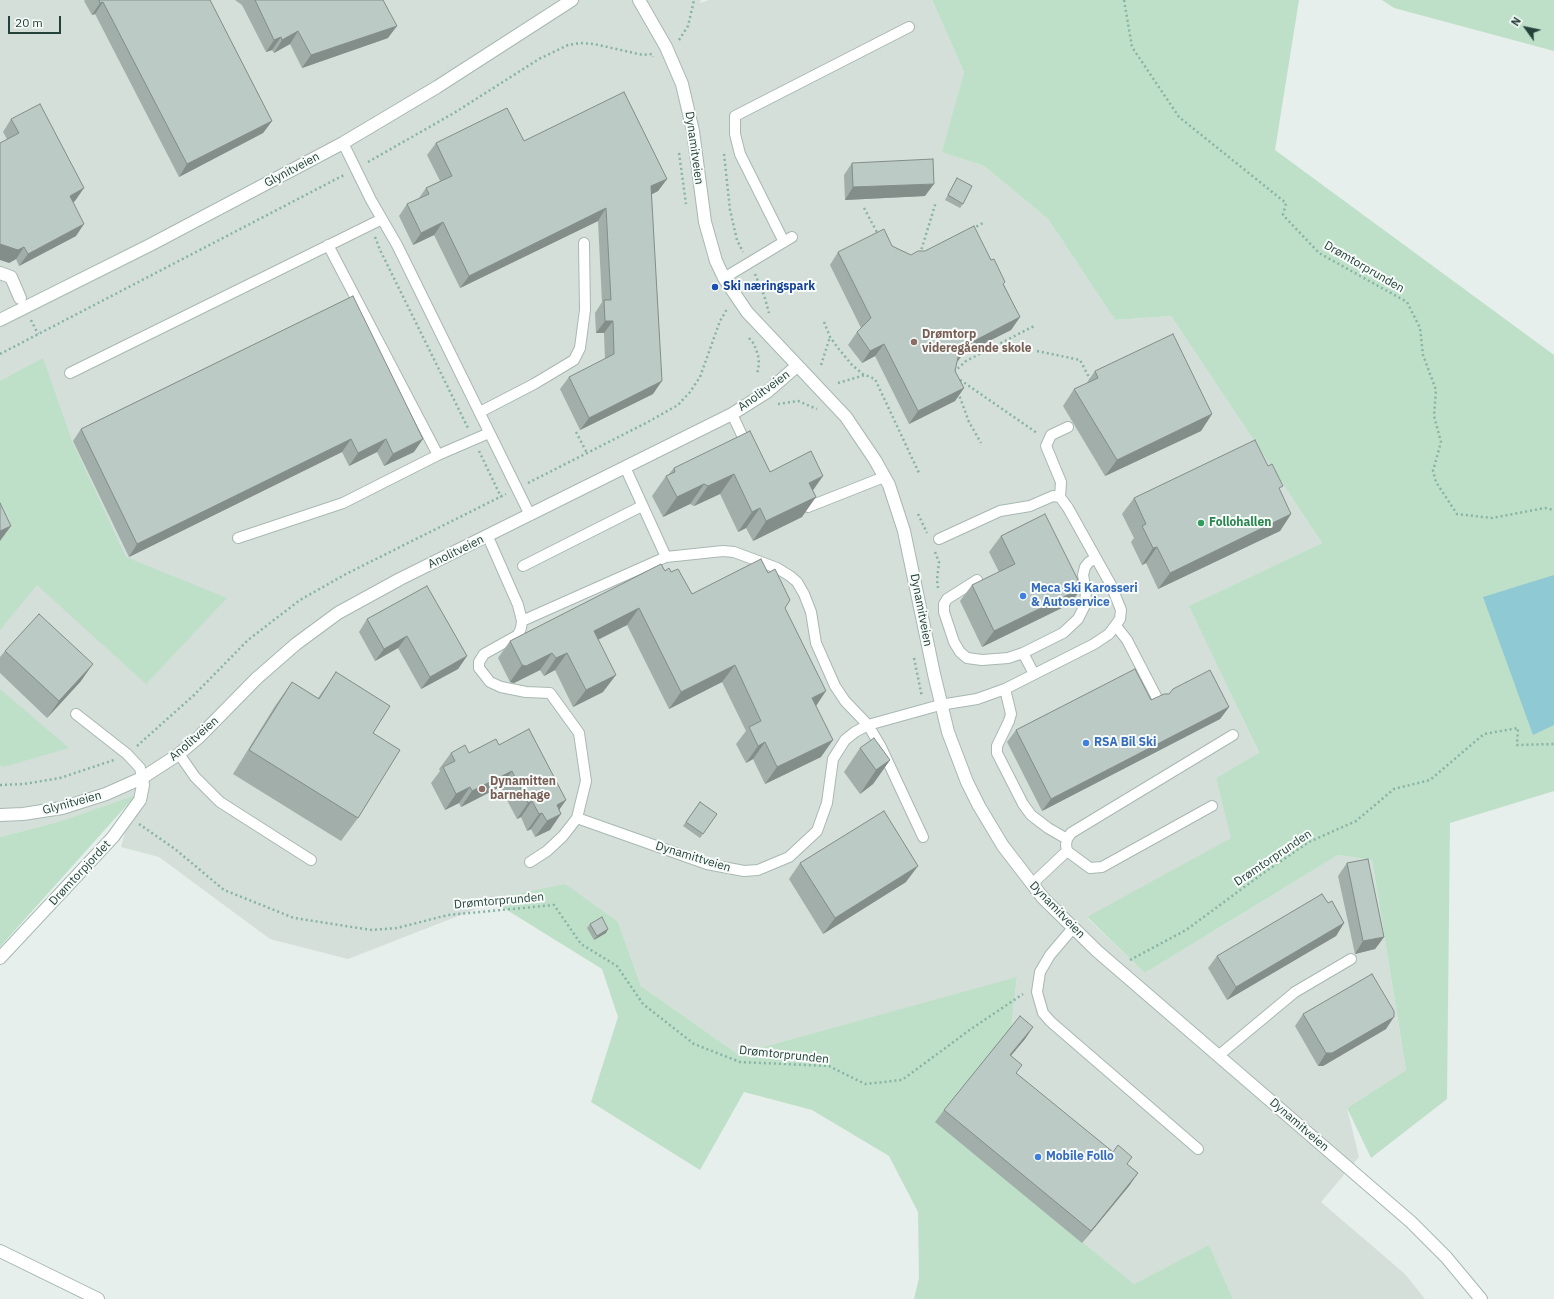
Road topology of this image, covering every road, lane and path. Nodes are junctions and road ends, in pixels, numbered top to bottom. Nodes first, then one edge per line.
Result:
1 (572, 0) edge
2 (639, 0) edge
3 (694, 0) edge
4 (1124, 0) edge
5 (909, 27) dead end
6 (677, 42) dead end
7 (652, 54) dead end
8 (343, 143) junction
9 (724, 147) dead end
10 (356, 169) junction
11 (936, 202) dead end
12 (864, 208) dead end
13 (382, 219) junction
14 (983, 223) dead end
15 (370, 225) junction
16 (971, 230) edge
17 (584, 243) dead end
18 (883, 243) edge
19 (328, 245) junction
20 (926, 253) edge
21 (749, 262) junction
22 (0, 273) edge
23 (724, 278) junction
24 (20, 298) dead end
25 (727, 309) dead end
26 (29, 317) dead end
27 (770, 317) dead end
28 (0, 320) edge
29 (824, 322) dead end
30 (1036, 324) dead end
31 (38, 334) junction
32 (830, 337) junction
33 (1036, 351) dead end
34 (0, 354) edge
35 (821, 365) dead end
36 (797, 366) junction
37 (70, 373) dead end
38 (953, 374) junction
39 (865, 375) junction
40 (955, 381) edge
41 (1091, 381) edge
42 (838, 383) dead end
43 (957, 388) edge
44 (812, 406) dead end
45 (480, 412) junction
46 (822, 413) dead end
47 (732, 414) junction
48 (1068, 426) dead end
49 (576, 432) dead end
50 (489, 433) junction
51 (1048, 440) junction
52 (474, 441) junction
53 (981, 443) dead end
54 (587, 453) junction
55 (438, 455) junction
56 (753, 458) edge
57 (625, 467) junction
58 (919, 473) dead end
59 (884, 477) junction
60 (517, 489) junction
61 (501, 497) junction
62 (1060, 497) junction
63 (642, 506) junction
64 (808, 507) edge
65 (1554, 510) edge
66 (918, 514) dead end
67 (530, 515) junction
68 (488, 536) junction
69 (928, 536) dead end
70 (238, 538) dead end
71 (939, 539) dead end
72 (934, 549) dead end
73 (666, 557) junction
74 (1096, 558) junction
75 (523, 566) dead end
76 (977, 580) dead end
77 (944, 604) junction
78 (522, 621) junction
79 (1116, 626) junction
80 (1023, 654) junction
81 (913, 655) dead end
82 (1034, 674) junction
83 (1005, 689) junction
84 (1158, 700) edge
85 (940, 705) junction
86 (925, 710) junction
87 (76, 714) dead end
88 (868, 725) junction
89 (1233, 735) dead end
90 (1554, 744) edge
91 (127, 754) junction
92 (179, 754) junction
93 (142, 778) junction
94 (0, 785) edge
95 (1212, 806) dead end
96 (0, 815) edge
97 (129, 816) junction
98 (577, 818) junction
99 (923, 838) dead end
100 (1067, 839) junction
101 (1067, 851) junction
102 (311, 860) dead end
103 (530, 862) dead end
104 (1032, 884) junction
105 (1073, 928) junction
106 (0, 958) edge
107 (1351, 959) dead end
108 (1116, 968) junction
109 (1037, 986) junction
110 (1218, 1056) junction
111 (1198, 1149) dead end
112 (0, 1251) edge
113 (98, 1299) edge
114 (1481, 1299) edge

1 - 8 street, Glynitveien
2 - 23 street, Dynamitveien
3 - 6 path
4 - 65 path, Drømtorprunden
5 - 21 lane
7 - 10 path
8 - 10 lane
8 - 28 street, Glynitveien
9 - 21 path
10 - 13 lane
10 - 31 path
11 - 20 path
12 - 18 path
13 - 15 lane
13 - 45 lane
14 - 16 path
15 - 19 lane
15 - 52 path
17 - 45 lane
19 - 37 lane
19 - 55 lane
21 - 23 lane
21 - 27 path
22 - 24 street
23 - 36 street, Dynamitveien
25 - 54 path
26 - 31 path
29 - 32 path
30 - 38 path
31 - 34 path
32 - 35 path
32 - 39 path
33 - 41 path
36 - 47 street, Anolitveien
36 - 59 street, Dynamitveien
38 - 40 path
38 - 51 path
39 - 42 path
39 - 58 path
43 - 53 path
44 - 46 path
45 - 50 lane
47 - 56 lane
47 - 57 street, Anolitveien
48 - 51 lane
49 - 54 path
50 - 52 lane
50 - 60 lane
51 - 62 lane
52 - 55 lane
52 - 61 path
54 - 60 path
55 - 70 lane
57 - 63 lane
57 - 67 street, Anolitveien
59 - 64 lane
59 - 85 street, Dynamitveien
60 - 61 path
60 - 67 lane
61 - 91 path
62 - 71 lane
62 - 74 lane
63 - 73 lane
63 - 75 lane
66 - 69 path
67 - 68 street, Anolitveien
68 - 78 lane
68 - 92 street, Anolitveien
72 - 77 path
73 - 78 lane
73 - 88 lane
74 - 79 lane
74 - 80 lane
76 - 77 lane
77 - 80 lane
78 - 98 lane
79 - 82 lane, Dynamittveien
79 - 84 lane
80 - 82 lane
81 - 86 path
82 - 83 lane, Dynamittveien
83 - 85 lane, Dynamittveien
83 - 100 lane
85 - 86 lane, Dynamittveien
85 - 104 street, Dynamitveien
86 - 88 lane, Dynamittveien
87 - 91 lane
88 - 98 lane, Dynamittveien
88 - 99 lane
89 - 100 lane
90 - 108 path, Drømtorprunden
91 - 93 lane
91 - 94 path
92 - 93 street, Anolitveien
92 - 102 lane
93 - 96 street, Glynitveien
93 - 97 street, Drømtorpjordet
95 - 101 lane
97 - 106 street, Drømtorpjordet
97 - 109 path, Drømtorprunden
98 - 103 lane
100 - 101 lane
101 - 104 lane
104 - 105 street, Dynamitveien
105 - 108 street, Dynamitveien
105 - 109 lane
107 - 110 lane
108 - 110 street, Dynamitveien
109 - 111 lane
110 - 114 street, Dynamitveien
112 - 113 street

